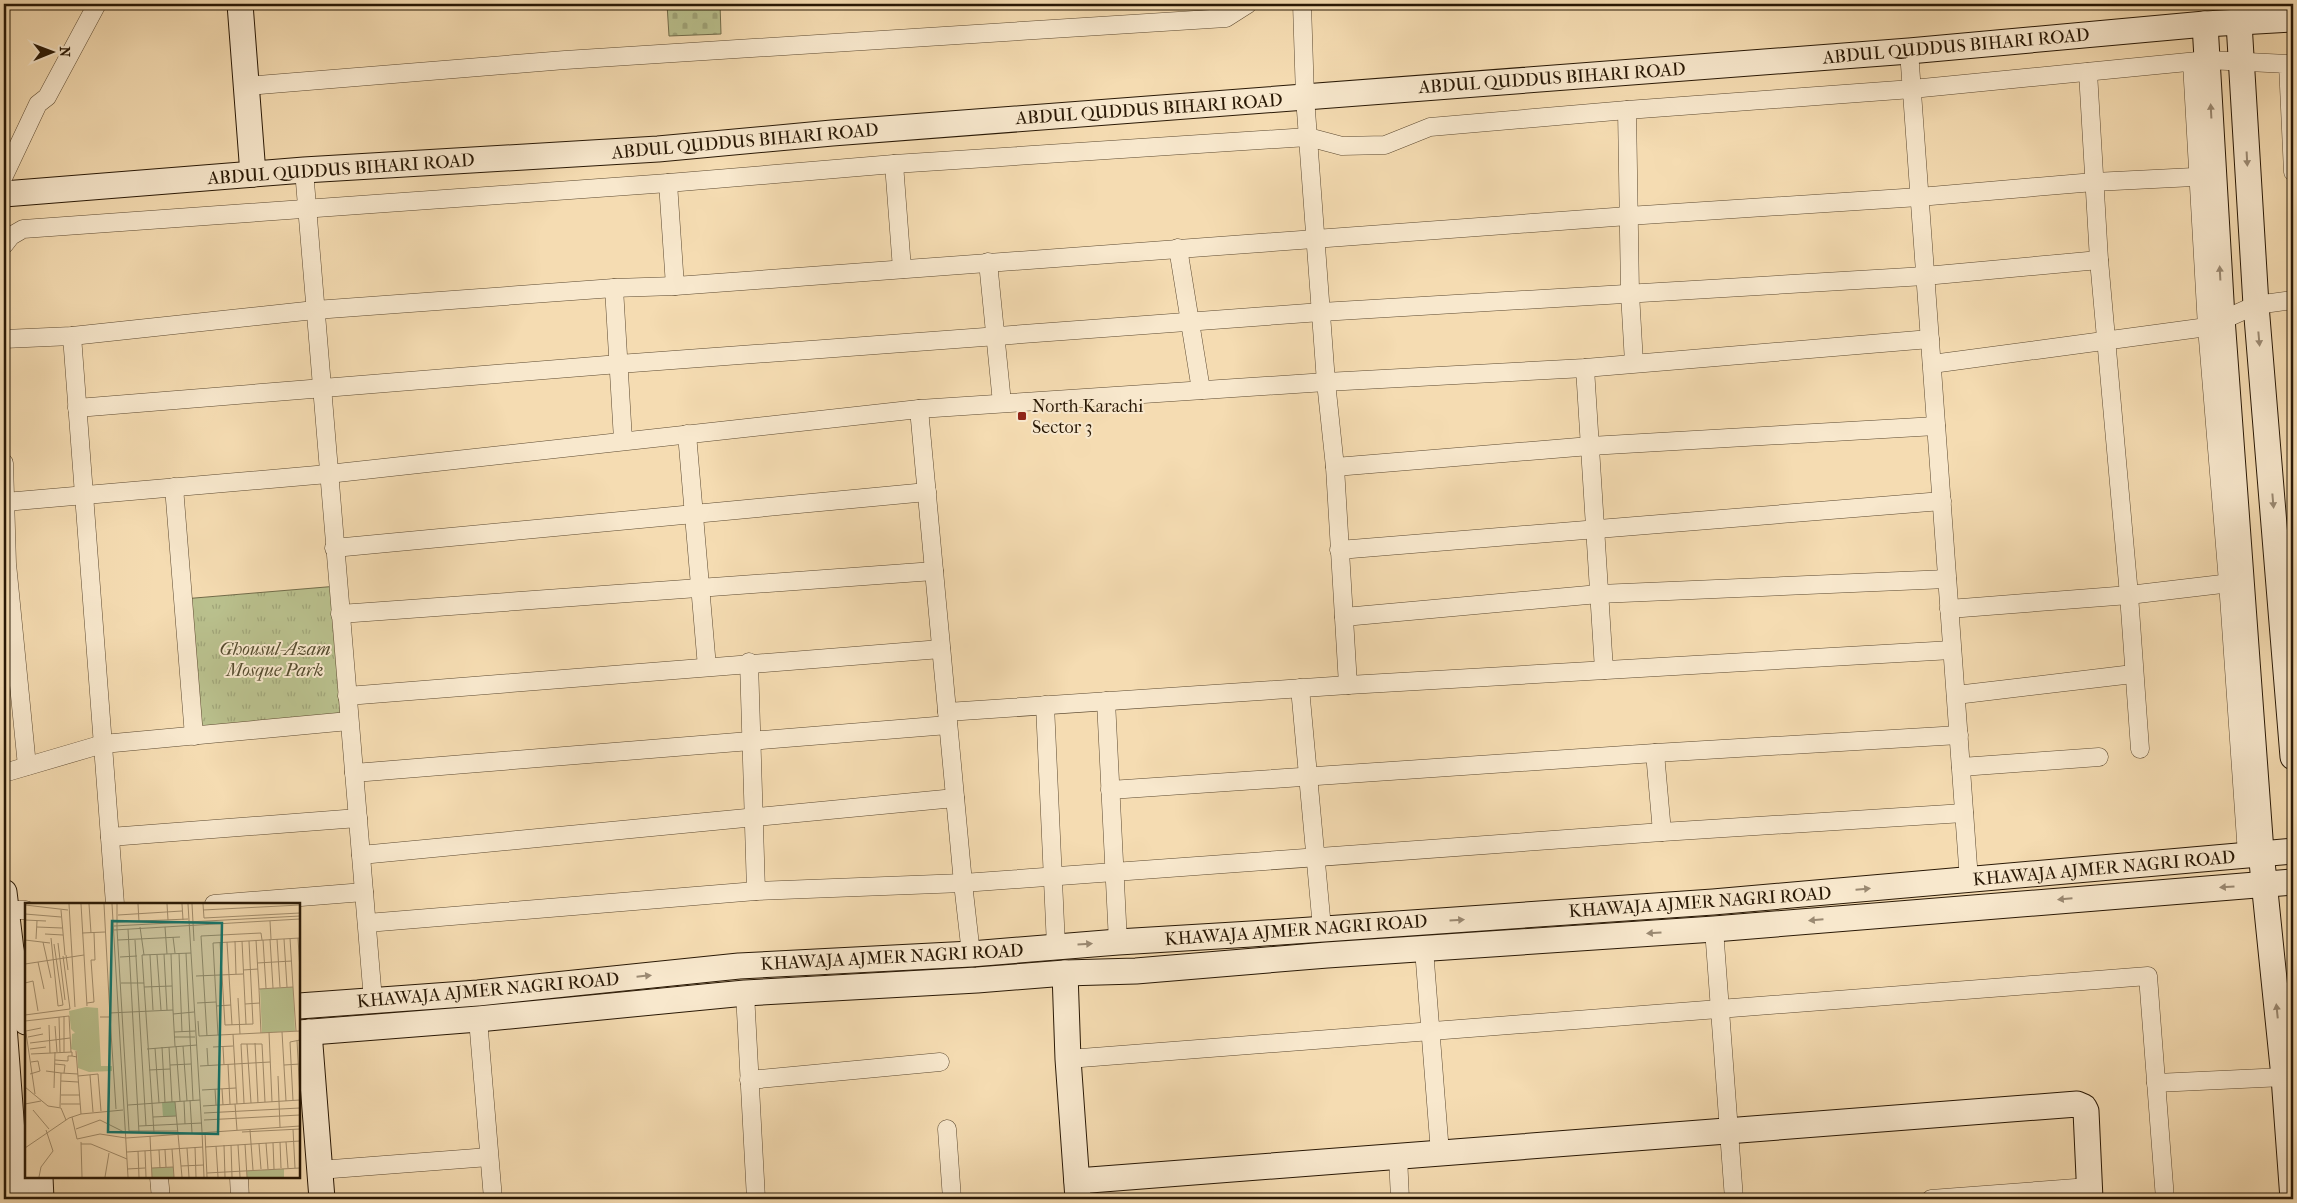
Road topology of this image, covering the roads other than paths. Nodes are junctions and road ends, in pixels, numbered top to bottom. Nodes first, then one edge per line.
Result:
1 (97, 4) edge
2 (240, 4) edge
3 (1248, 4) edge
4 (1302, 4) edge
5 (2293, 19) edge
6 (2239, 23) junction
7 (2205, 24) junction
8 (1909, 51) junction
9 (2200, 62) junction
10 (2241, 62) junction
11 (2290, 64) edge
12 (2088, 72) junction
13 (246, 86) junction
14 (1912, 89) junction
15 (1305, 97) junction
16 (1627, 110) junction
17 (1308, 137) junction
18 (894, 164) junction
19 (304, 170) junction
20 (2293, 172) edge
21 (253, 174) junction
22 (4, 176) edge
23 (2206, 176) junction
24 (2094, 182) junction
25 (668, 183) junction
26 (4, 194) edge
27 (1919, 197) junction
28 (307, 209) junction
29 (1628, 216) junction
30 (1316, 239) junction
31 (4, 245) edge
32 (1178, 248) junction
33 (2099, 260) junction
34 (988, 262) junction
35 (902, 269) junction
36 (1926, 276) junction
37 (675, 286) junction
38 (614, 288) junction
39 (1630, 293) junction
40 (2293, 300) edge
41 (2256, 305) junction
42 (315, 310) junction
43 (1321, 312) junction
44 (1189, 322) junction
45 (2214, 322) junction
46 (72, 336) junction
47 (994, 337) junction
48 (4, 339) edge
49 (1930, 339) junction
50 (2106, 341) junction
51 (1634, 363) junction
52 (619, 364) junction
53 (1932, 364) junction
54 (1585, 368) junction
55 (1326, 382) junction
56 (321, 388) junction
57 (1201, 390) junction
58 (1002, 403) junction
59 (77, 408) junction
60 (919, 409) junction
61 (1936, 426) junction
62 (687, 434) junction
63 (623, 440) junction
64 (1590, 446) junction
65 (4, 463) edge
66 (1335, 467) junction
67 (328, 474) junction
68 (174, 487) junction
69 (927, 492) junction
70 (83, 494) junction
71 (1942, 501) junction
72 (5, 502) junction
73 (694, 514) junction
74 (1595, 528) junction
75 (334, 548) junction
76 (1339, 550) junction
77 (934, 571) junction
78 (1947, 579) junction
79 (2235, 582) junction
80 (701, 588) junction
81 (1600, 594) junction
82 (2129, 595) junction
83 (1950, 609) junction
84 (340, 614) junction
85 (1344, 617) junction
86 (2288, 619) edge
87 (941, 648) junction
88 (1952, 650) junction
89 (750, 662) junction
90 (707, 667) junction
91 (1604, 670) junction
92 (2133, 674) junction
93 (1348, 685) junction
94 (1300, 688) junction
95 (1956, 694) junction
96 (347, 696) junction
97 (1106, 701) junction
98 (1045, 705) junction
99 (948, 719) junction
100 (349, 721) junction
101 (1959, 735) junction
102 (194, 736) junction
103 (752, 741) junction
104 (103, 744) junction
105 (2140, 749) dead end
106 (1654, 753) junction
107 (2293, 757) edge
108 (2100, 758) dead end
109 (27, 766) junction
110 (1961, 767) junction
111 (4, 772) edge
112 (354, 773) junction
113 (1308, 778) junction
114 (1110, 790) junction
115 (955, 798) junction
116 (1964, 813) junction
117 (754, 817) junction
118 (358, 818) junction
119 (1662, 832) junction
120 (110, 837) junction
121 (2293, 851) edge
122 (2254, 853) junction
123 (361, 855) junction
124 (1316, 858) junction
125 (1114, 872) junction
126 (1053, 876) junction
127 (1969, 880) junction
128 (2293, 882) edge
129 (963, 883) junction
130 (2265, 884) junction
131 (756, 891) junction
132 (364, 892) junction
133 (115, 903) edge
134 (226, 903) edge
135 (12, 904) edge
136 (367, 923) junction
137 (1322, 928) junction
138 (1714, 929) junction
139 (1251, 934) junction
140 (1118, 942) junction
141 (1056, 946) junction
142 (11, 950) junction
143 (1424, 950) junction
144 (972, 954) junction
145 (910, 957) junction
146 (1252, 961) junction
147 (1065, 973) junction
148 (911, 984) junction
149 (745, 993) junction
150 (374, 1000) junction
151 (300, 1006) edge
152 (1720, 1009) junction
153 (25, 1018) edge
154 (478, 1019) junction
155 (25, 1023) edge
156 (4, 1026) edge
157 (1430, 1031) junction
158 (304, 1033) edge
159 (12, 1053) edge
160 (1068, 1059) junction
161 (940, 1062) dead end
162 (2284, 1077) junction
163 (750, 1080) junction
164 (2156, 1083) junction
165 (947, 1129) dead end
166 (1729, 1131) junction
167 (1440, 1153) junction
168 (1398, 1156) junction
169 (490, 1158) junction
170 (320, 1170) junction
171 (40, 1178) edge
172 (159, 1178) edge
173 (239, 1178) edge
174 (1078, 1190) edge
175 (2090, 1193) edge
176 (17, 1199) edge
177 (41, 1199) edge
178 (161, 1199) edge
179 (240, 1199) edge
180 (322, 1199) edge
181 (493, 1199) edge
182 (756, 1199) edge
183 (952, 1199) edge
184 (1400, 1199) edge
185 (1734, 1199) edge
186 (1931, 1199) edge
187 (2165, 1199) edge
188 (2293, 1199) edge

1 - 22 street
2 - 13 main road
3 - 13 street
4 - 15 street
5 - 6 main road, ABDUL QUDDUS BIHARI ROAD
6 - 7 main road, ABDUL QUDDUS BIHARI ROAD
6 - 10 main road
7 - 8 main road, ABDUL QUDDUS BIHARI ROAD
7 - 9 main road
8 - 14 street
8 - 15 main road, ABDUL QUDDUS BIHARI ROAD
9 - 10 street
9 - 12 street
9 - 23 main road
10 - 11 street
10 -> 41 main road
11 - 20 street
12 - 14 street
12 - 24 street
13 - 21 main road
14 - 16 street
14 - 27 street
15 - 17 street
15 - 19 main road, ABDUL QUDDUS BIHARI ROAD
16 - 17 street
16 - 29 street
17 - 18 street
17 - 30 street
18 - 25 street
18 - 35 street
19 - 21 main road, ABDUL QUDDUS BIHARI ROAD
19 - 28 street
21 - 26 main road, ABDUL QUDDUS BIHARI ROAD
23 - 24 street
23 - 45 main road
24 - 27 street
24 - 33 street
25 - 28 street
25 - 37 street
27 - 29 street
27 - 36 street
28 - 31 street
28 - 42 street
29 - 30 street
29 - 39 street
30 - 32 street
30 - 43 street
32 - 34 street
32 - 44 street
33 - 36 street
33 - 50 street
34 - 35 street
34 - 47 street
35 - 37 street
36 - 39 street
36 - 49 street
37 - 38 street
38 - 42 street
38 - 52 street
39 - 43 street
39 - 51 street
40 - 41 street
41 - 45 street
41 -> 86 main road
42 - 46 street
42 - 56 street
43 - 44 street
43 - 55 street
44 - 47 street
44 - 57 street
45 - 50 street
45 - 79 main road
46 - 48 street
46 - 59 street
47 - 52 street
47 - 58 street
49 - 51 street
49 - 53 street
50 - 53 street
50 - 82 street
51 - 54 street
52 - 56 street
52 - 63 street
53 - 61 street
54 - 55 street
54 - 64 street
55 - 57 street
55 - 66 street
56 - 59 street
56 - 67 street
57 - 58 street
58 - 60 street
59 - 70 street
60 - 62 street
60 - 69 street
61 - 64 street
61 - 71 street
62 - 63 street
62 - 73 street
63 - 67 street
64 - 66 street
64 - 74 street
65 - 72 street
66 - 76 street
67 - 68 street
67 - 75 street
68 - 70 street
68 - 102 street
69 - 73 street
69 - 77 street
70 - 72 street
70 - 104 street
71 - 74 street
71 - 78 street
72 - 109 street
73 - 75 street
73 - 80 street
74 - 76 street
74 - 81 street
75 - 84 street
76 - 85 street
77 - 80 street
77 - 87 street
78 - 81 street
78 - 83 street
79 - 82 street
79 - 122 main road
80 - 84 street
80 - 90 street
81 - 85 street
81 - 91 street
82 - 83 street
82 - 92 street
83 - 88 street
84 - 96 street
85 - 93 street
86 - 107 main road
87 - 89 street
87 - 99 street
88 - 91 street
88 - 95 street
89 - 90 street
89 - 103 street
90 - 96 street
91 - 93 street
92 - 95 street
92 - 105 street
93 - 94 street
94 - 97 street
94 - 113 street
95 - 101 street
96 - 100 street
97 - 98 street
97 - 114 street
98 - 99 street
98 - 126 street
99 - 103 street
99 - 115 street
100 - 102 street
100 - 112 street
101 - 106 street
101 - 110 street
102 - 104 street
103 - 112 street
103 - 117 street
104 - 109 street
104 - 120 street
106 - 113 street
106 - 119 street
108 - 110 street
109 - 111 street
110 - 116 street
112 - 118 street
113 - 114 street
113 - 124 street
114 - 125 street
115 - 117 street
115 - 129 street
116 - 119 street
116 - 127 street
117 - 123 street
117 - 131 street
118 - 120 street
118 - 123 street
119 - 124 street
120 - 133 street
121 - 122 main road, KHAWAJA AJMER NAGRI ROAD
122 - 127 main road, KHAWAJA AJMER NAGRI ROAD
122 - 130 main road
123 - 132 street
124 - 125 street
124 - 137 street
125 - 126 street
125 - 140 street
126 - 129 street
126 - 141 street
137 -> 127 main road, KHAWAJA AJMER NAGRI ROAD
128 - 130 main road, KHAWAJA AJMER NAGRI ROAD
129 - 131 street
129 - 144 street
130 -> 138 main road, KHAWAJA AJMER NAGRI ROAD
162 -> 130 main road
131 - 136 street
132 - 134 street
132 - 136 street
135 - 142 main road
136 - 150 street
137 - 139 main road, KHAWAJA AJMER NAGRI ROAD
138 -> 143 main road, KHAWAJA AJMER NAGRI ROAD
138 - 152 street
139 - 140 main road, KHAWAJA AJMER NAGRI ROAD
139 - 146 main road
141 -> 140 main road, KHAWAJA AJMER NAGRI ROAD
141 - 144 main road, KHAWAJA AJMER NAGRI ROAD
142 - 153 main road
142 - 156 main road
143 - 146 main road, KHAWAJA AJMER NAGRI ROAD
143 - 157 street
144 - 145 main road, KHAWAJA AJMER NAGRI ROAD
145 - 148 main road
150 -> 145 main road, KHAWAJA AJMER NAGRI ROAD
146 - 147 main road, KHAWAJA AJMER NAGRI ROAD
147 - 148 main road, KHAWAJA AJMER NAGRI ROAD
147 - 160 main road
148 - 149 main road, KHAWAJA AJMER NAGRI ROAD
149 - 154 main road, KHAWAJA AJMER NAGRI ROAD
149 - 163 street
150 - 151 main road, KHAWAJA AJMER NAGRI ROAD
152 - 157 street
152 - 164 street
152 - 166 street
154 - 158 main road, KHAWAJA AJMER NAGRI ROAD
154 - 169 street
155 - 156 main road
156 - 159 main road
157 - 160 street
157 - 167 street
158 - 170 main road
159 - 176 main road
160 - 174 main road
161 - 163 street
162 - 164 street
162 - 188 main road
163 - 182 street
164 - 187 street
165 - 183 street
166 - 167 main road
166 - 175 main road
166 - 185 street
167 - 168 main road
168 - 174 main road
168 - 184 street
169 - 170 street
169 - 181 street
170 - 180 main road
171 - 177 main road
172 - 178 street
173 - 179 street
175 - 186 street

